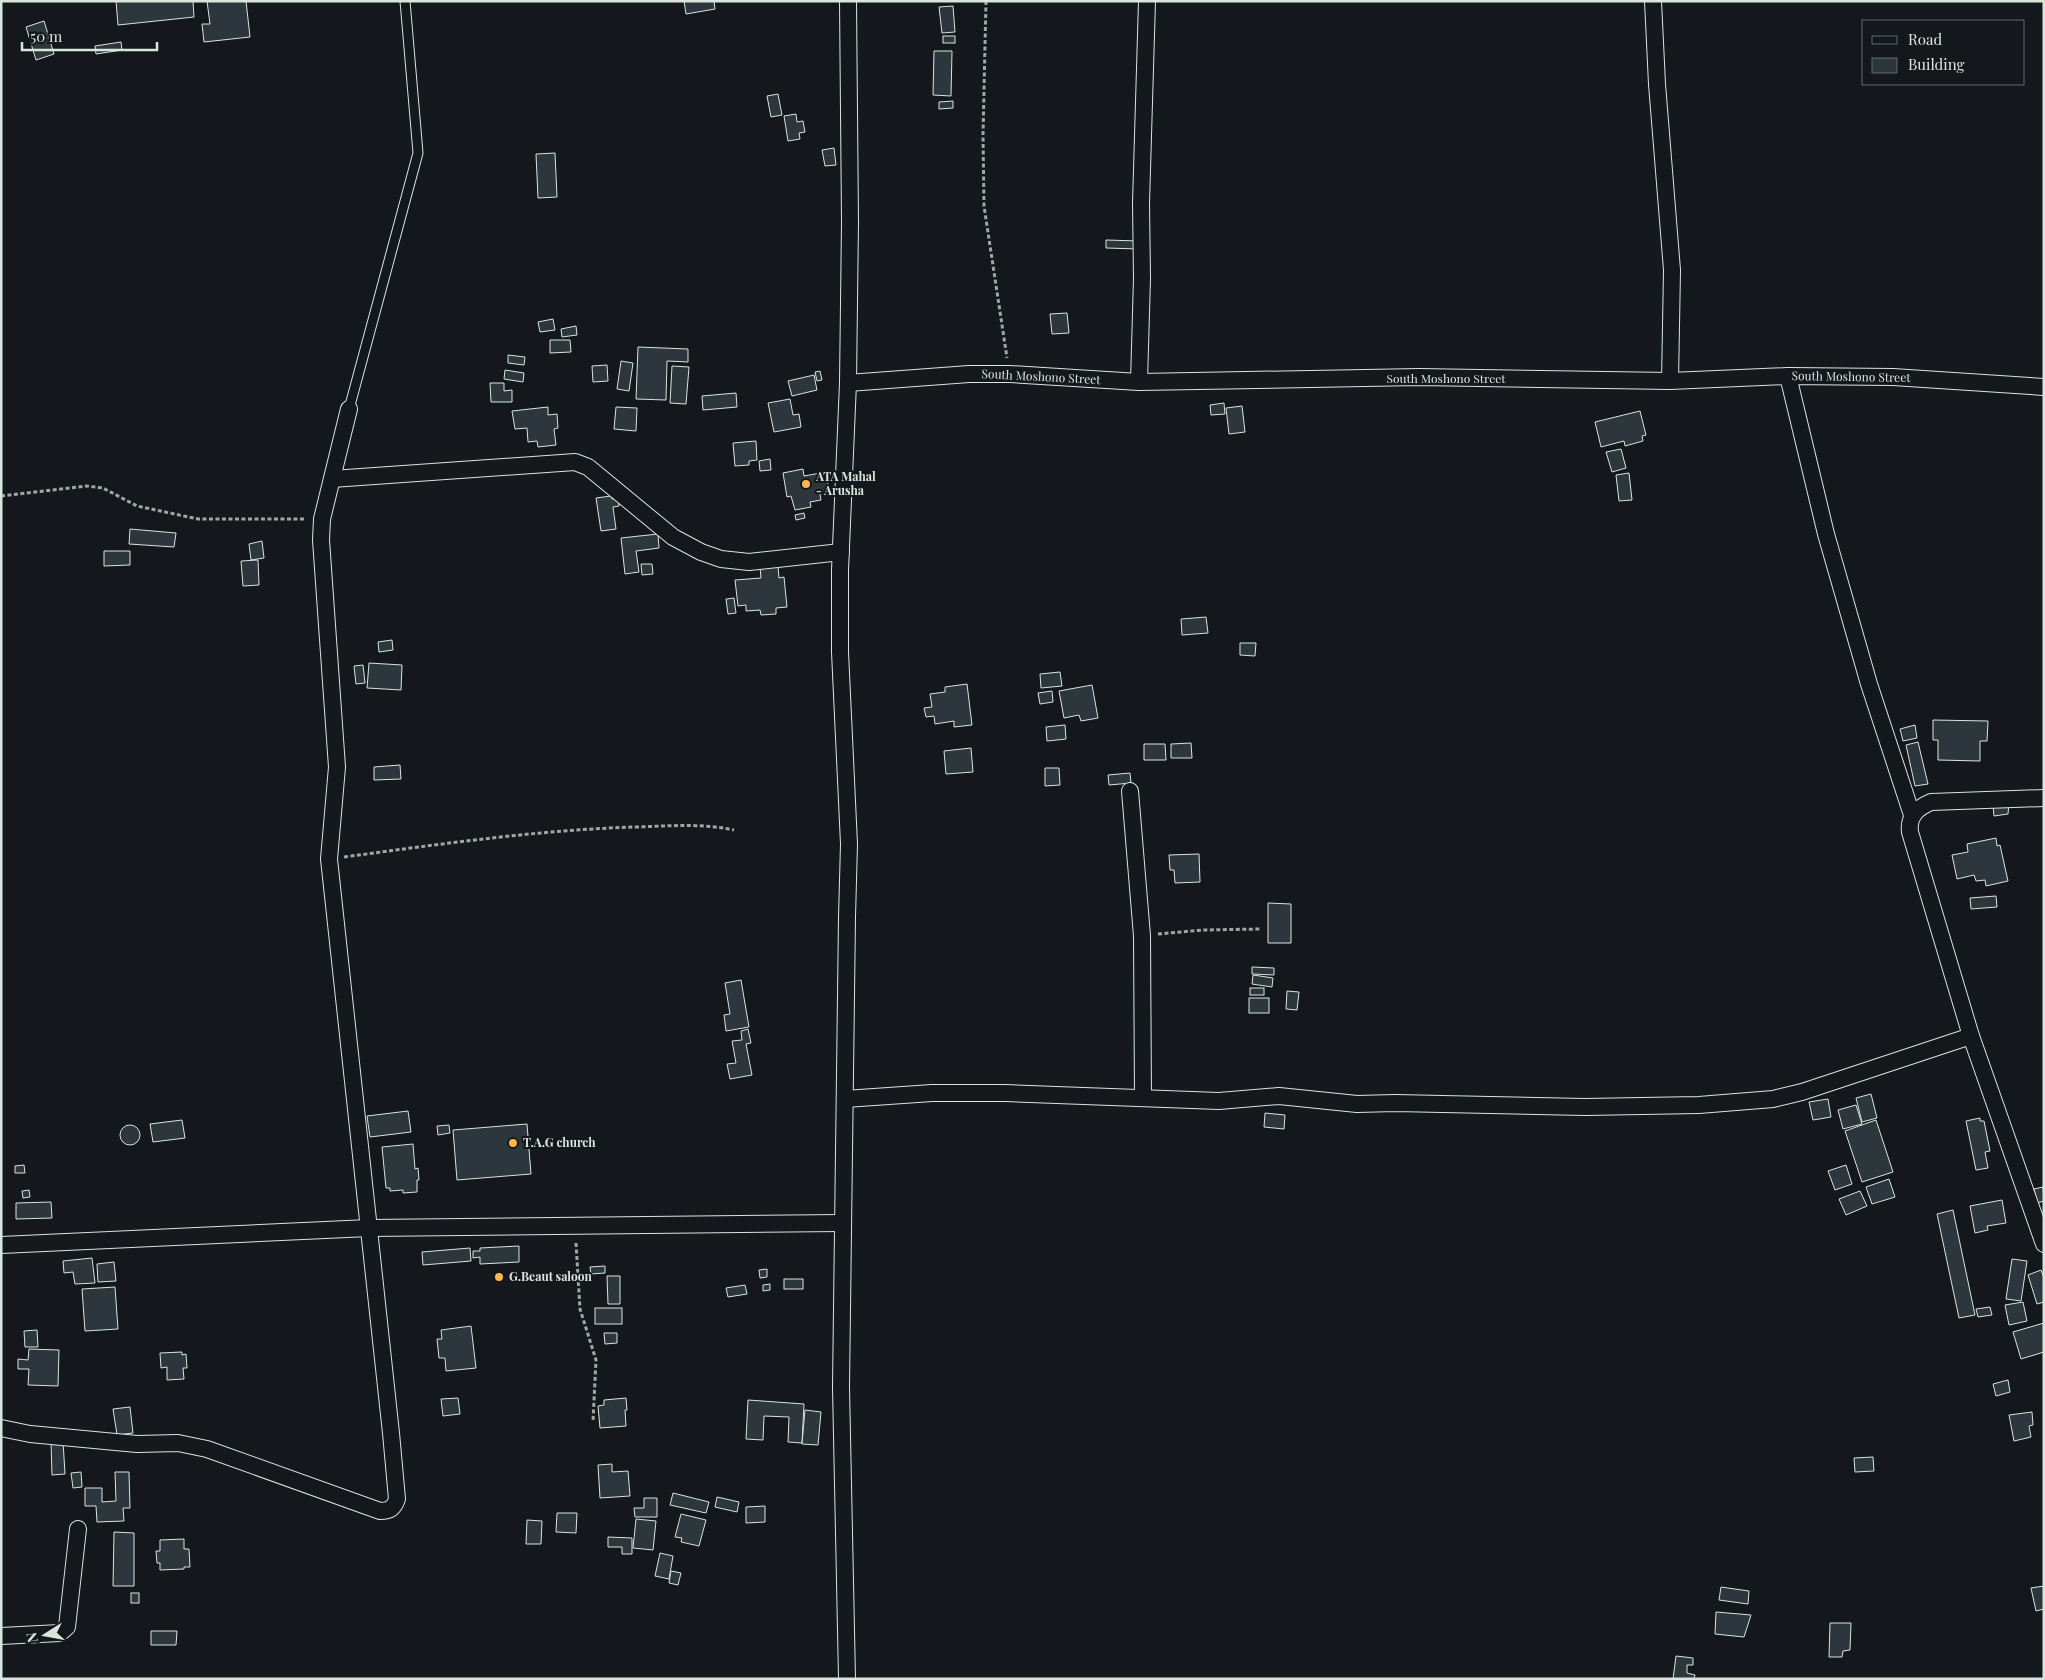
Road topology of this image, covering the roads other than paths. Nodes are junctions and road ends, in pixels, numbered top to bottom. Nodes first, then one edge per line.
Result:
1 (405, 1) edge
2 (848, 1) edge
3 (1147, 1) edge
4 (1653, 1) edge
5 (1788, 376) junction
6 (1670, 381) junction
7 (1139, 382) junction
8 (848, 383) junction
9 (2044, 387) edge
10 (349, 409) joint
11 (332, 479) junction
12 (840, 552) junction
13 (1130, 791) dead end
14 (2044, 798) edge
15 (1912, 815) junction
16 (1971, 1036) junction
17 (1143, 1098) junction
18 (845, 1099) junction
19 (842, 1223) junction
20 (369, 1228) junction
21 (2044, 1244) edge
22 (1, 1246) edge
23 (1, 1428) edge
24 (78, 1529) dead end
25 (1, 1636) edge
26 (847, 1679) edge

1 - 10 lane
2 - 8 street
3 - 7 street
4 - 6 street
5 - 6 street, South Moshono Street
5 - 9 street, South Moshono Street
5 - 15 street
6 - 7 street, South Moshono Street
7 - 8 street, South Moshono Street
8 - 12 street
10 - 11 street
11 - 12 street
11 - 20 street
12 - 18 street
13 - 17 street
14 - 15 street
15 - 16 street
16 - 17 street
16 - 21 street
17 - 18 street
18 - 19 street
19 - 20 street
19 - 26 street
20 - 22 street
20 - 23 street
24 - 25 street

